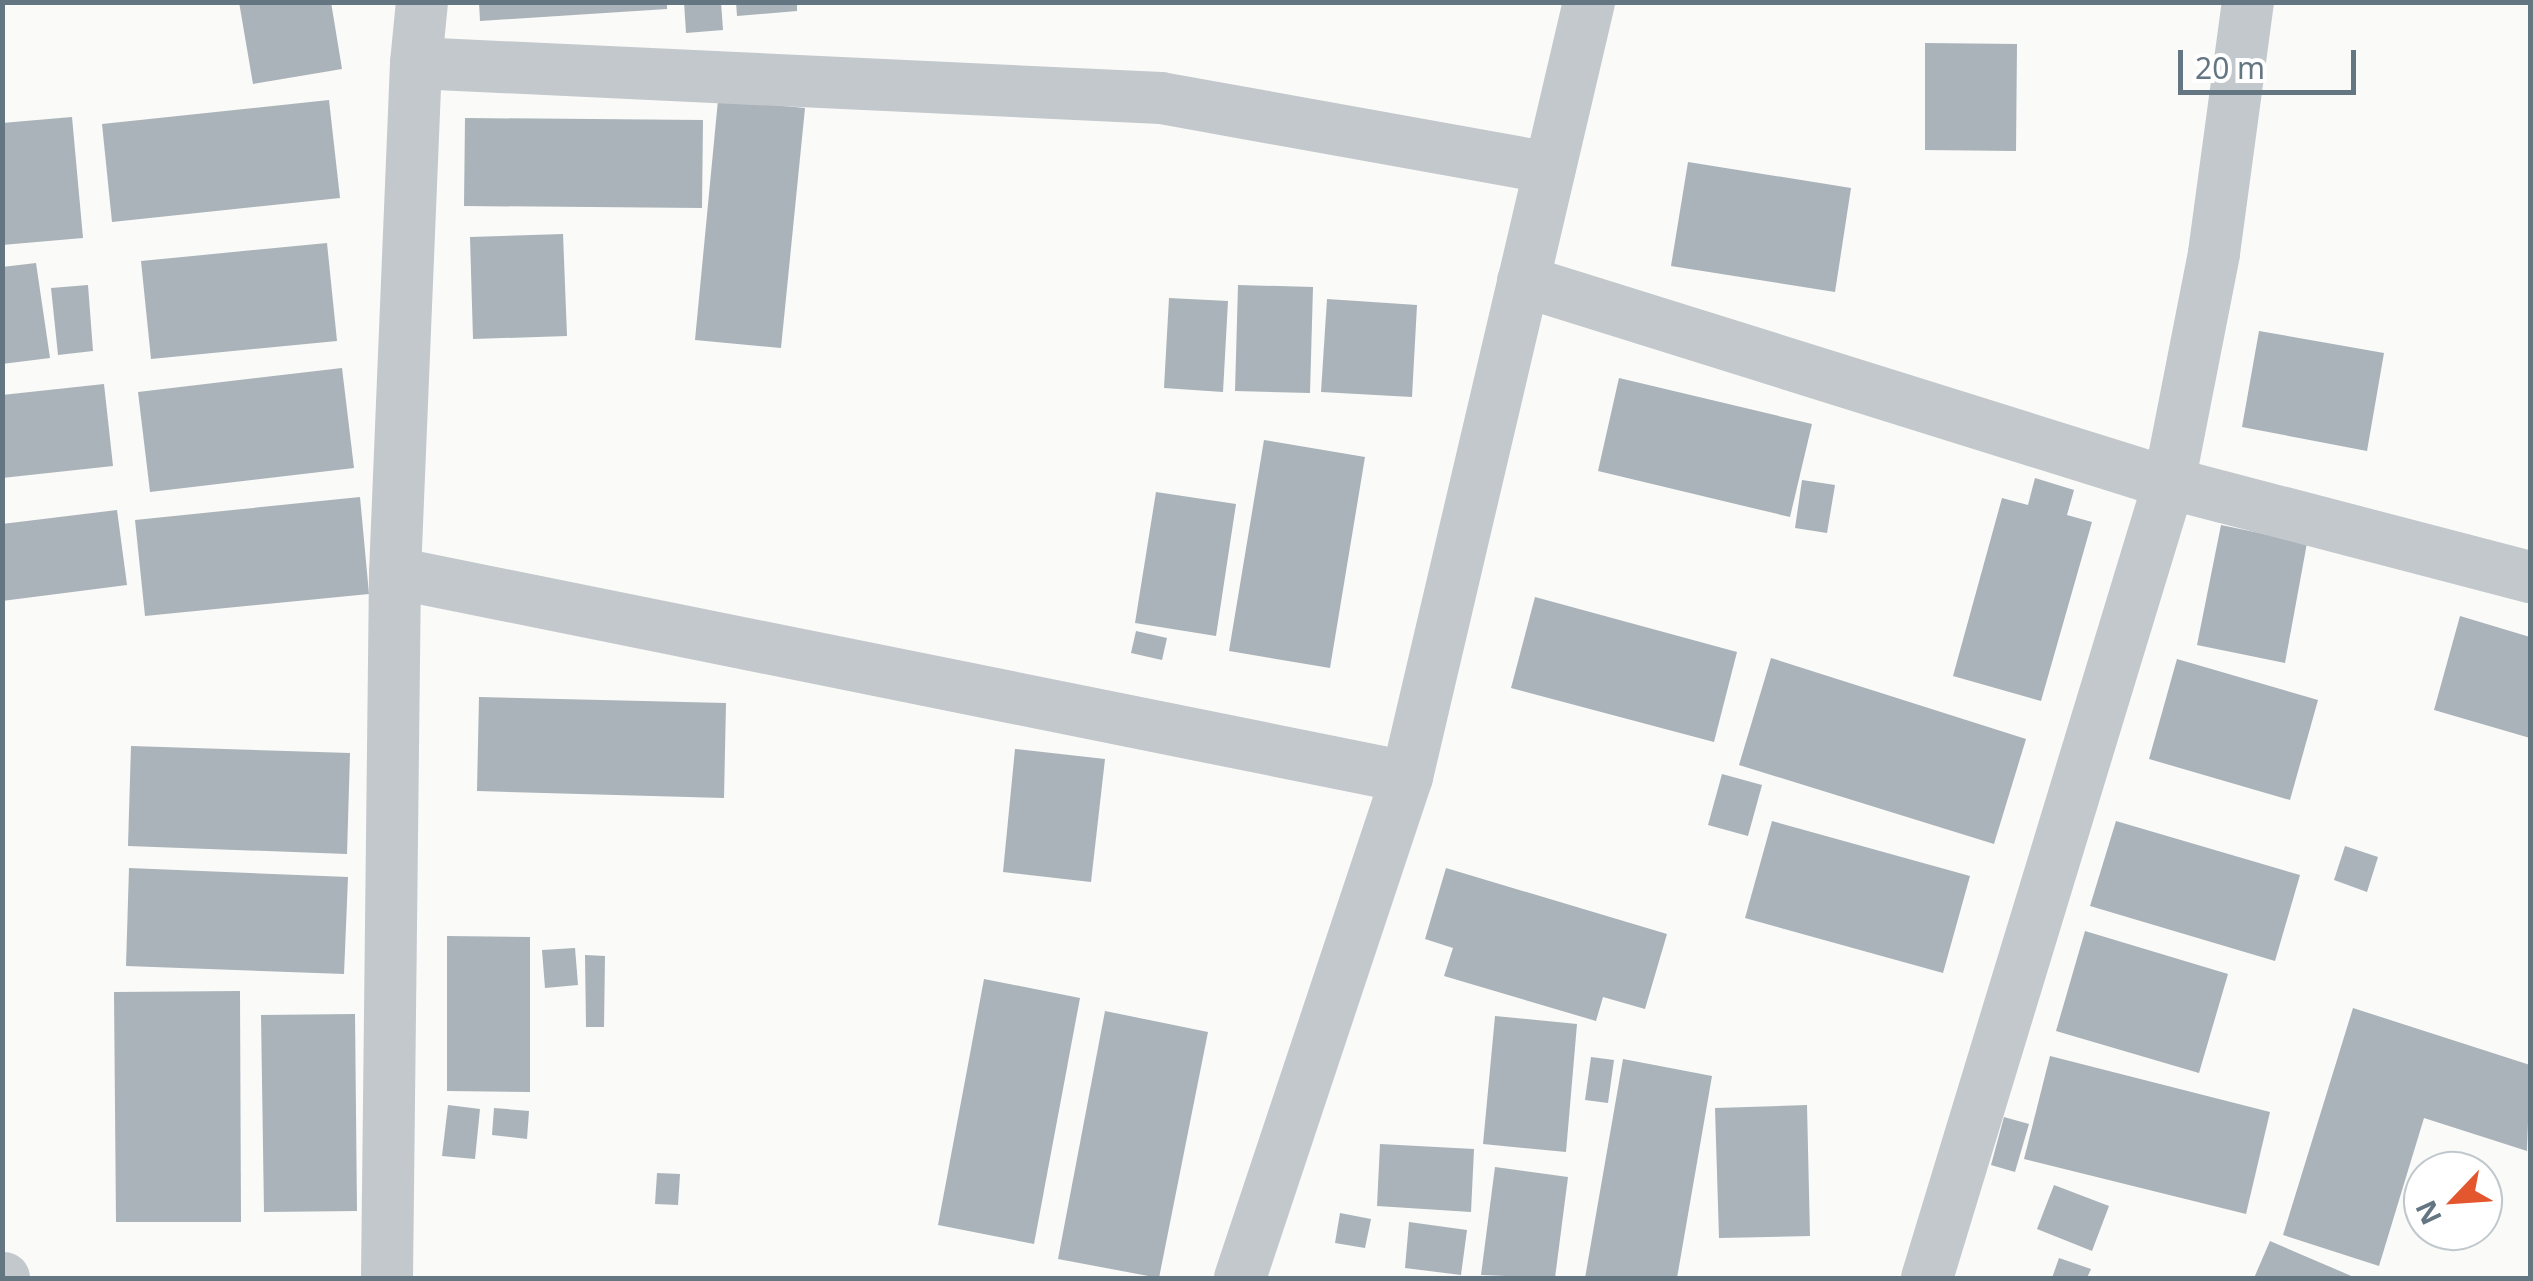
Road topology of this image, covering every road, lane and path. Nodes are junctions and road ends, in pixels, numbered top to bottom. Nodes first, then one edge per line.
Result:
1 (422, 2) edge
2 (1588, 2) edge
3 (2248, 2) edge
4 (416, 63) junction
5 (1550, 168) junction
6 (1524, 281) junction
7 (2168, 483) junction
8 (395, 573) junction
9 (2530, 577) edge
10 (1407, 776) junction
11 (386, 1278) edge
12 (1240, 1278) edge
13 (1928, 1278) edge

1 - 4 street
2 - 5 street
3 - 7 street
4 - 5 street
4 - 8 street
5 - 6 street
6 - 7 street
6 - 10 street
7 - 9 street
7 - 13 street
8 - 10 street
8 - 11 street
10 - 12 street

